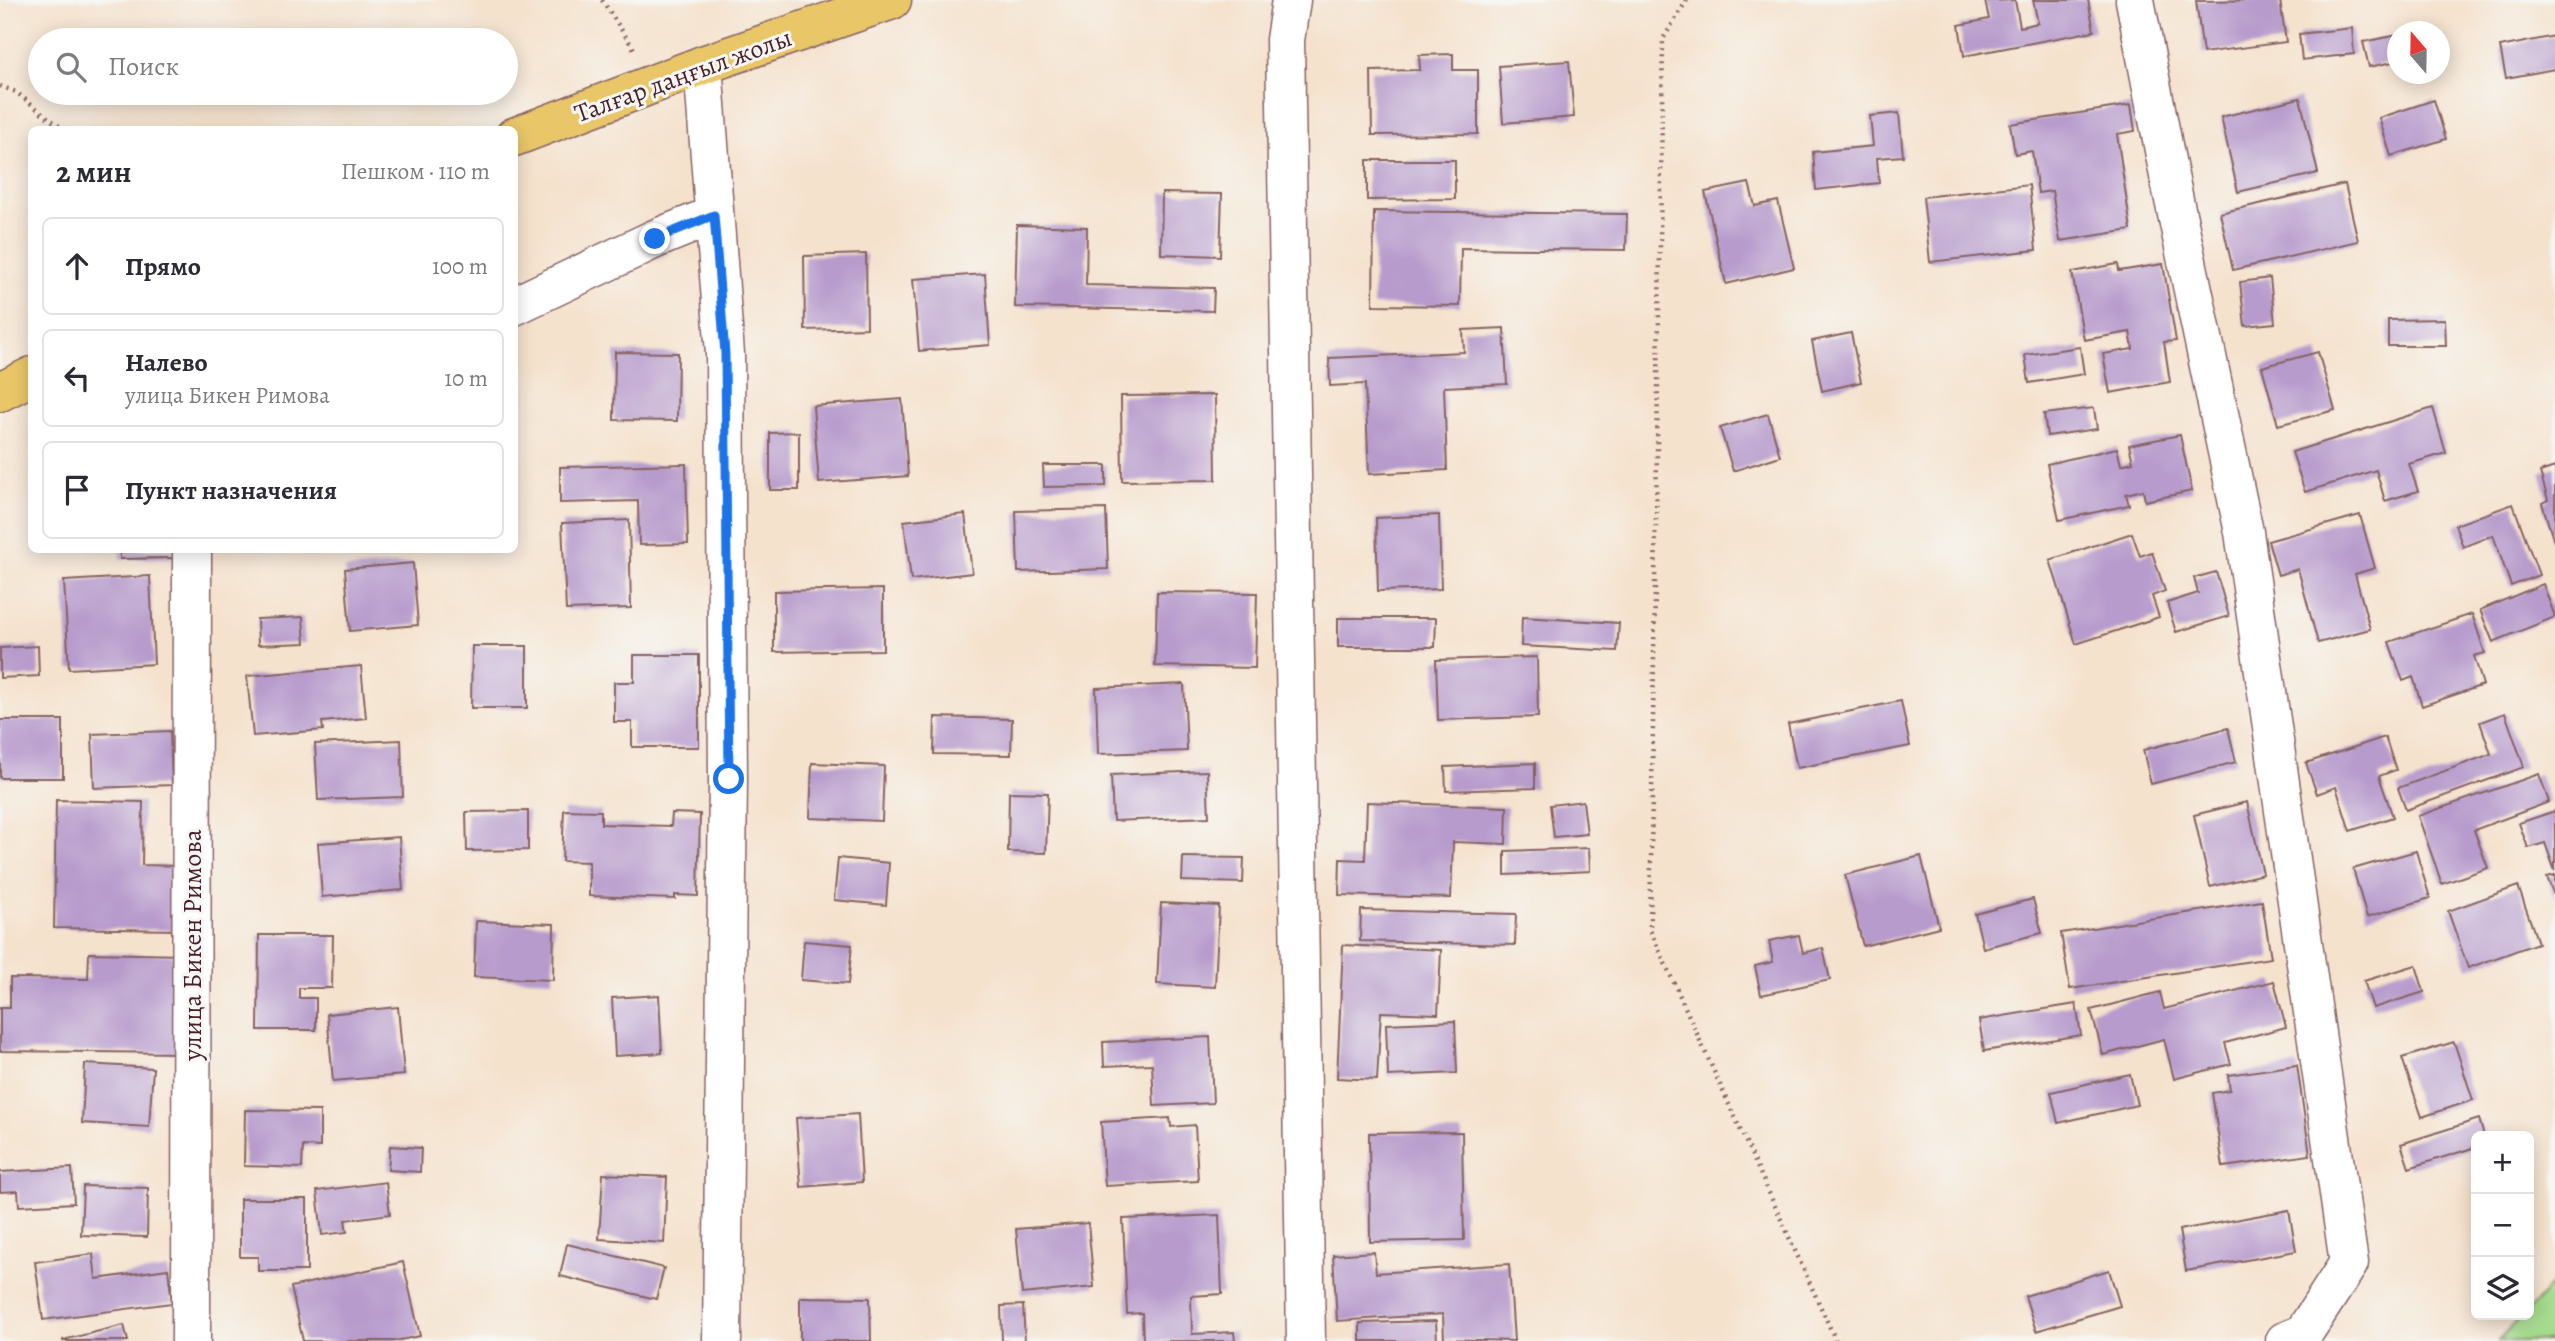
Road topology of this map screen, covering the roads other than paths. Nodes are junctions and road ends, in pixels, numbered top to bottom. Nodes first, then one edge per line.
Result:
1 (892, 0) edge
2 (1291, 0) edge
3 (2135, 0) edge
4 (702, 65) junction
5 (518, 135) edge
6 (714, 215) junction
7 (518, 304) edge
8 (28, 378) edge
9 (0, 392) edge
10 (192, 553) edge
11 (191, 1341) edge
12 (722, 1341) edge
13 (1306, 1341) edge
14 (2286, 1341) edge

1 - 4 main road, Талғар даңғыл жолы
2 - 13 street
3 - 14 street
4 - 5 main road, Талғар даңғыл жолы
4 - 6 street
6 - 7 street
6 - 12 street
8 - 9 main road
10 - 11 street, улица Бикен Римова

